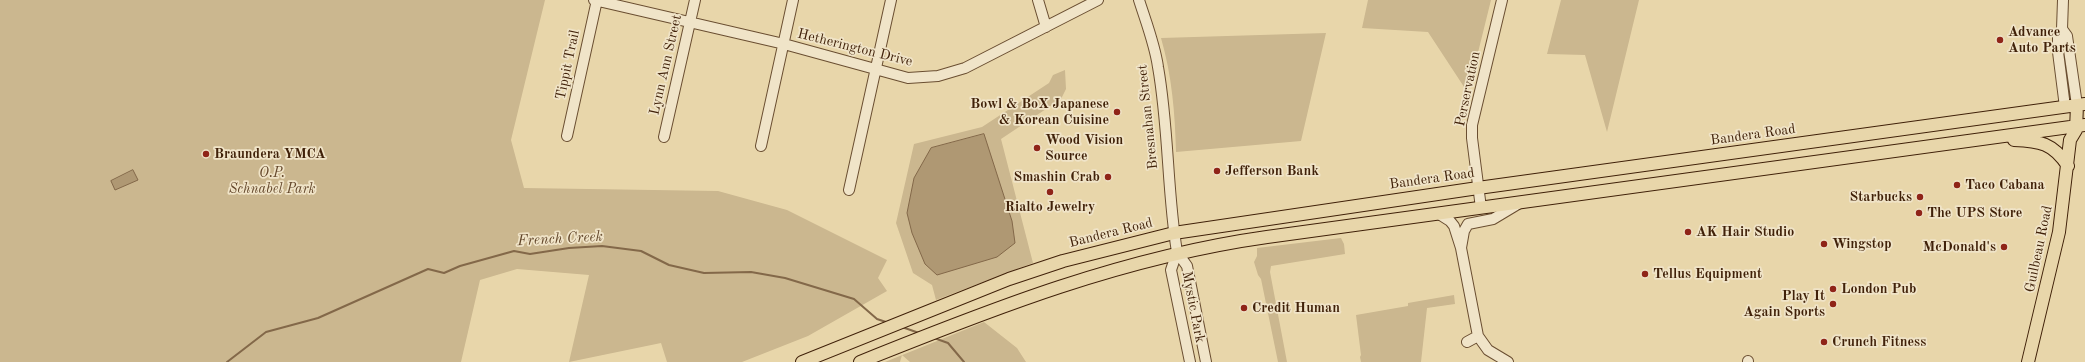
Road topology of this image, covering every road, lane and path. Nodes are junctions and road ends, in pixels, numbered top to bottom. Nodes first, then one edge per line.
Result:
1 (596, 0) edge
2 (695, 0) edge
3 (793, 0) edge
4 (891, 0) edge
5 (1038, 0) edge
6 (1098, 0) edge
7 (1139, 0) edge
8 (1502, 0) edge
9 (2063, 0) edge
10 (690, 23) junction
11 (1046, 27) junction
12 (784, 44) junction
13 (875, 70) junction
14 (2076, 105) edge
15 (2076, 126) edge
16 (568, 136) dead end
17 (664, 136) dead end
18 (1991, 138) junction
19 (761, 146) dead end
20 (2068, 166) junction
21 (1478, 188) junction
22 (848, 190) dead end
23 (1520, 203) junction
24 (1481, 208) junction
25 (1439, 214) junction
26 (1174, 233) junction
27 (1461, 248) junction
28 (1177, 252) junction
29 (1478, 336) junction
30 (1467, 342) dead end
31 (830, 357) edge
32 (802, 362) edge
33 (860, 362) edge
34 (1190, 362) edge
35 (1206, 362) edge
36 (1508, 362) edge
37 (2028, 362) edge

1 - 10 street, Hetherington Drive
1 - 16 street, Tippit Trail
2 - 10 street, Lynn Ann Street
3 - 12 street
4 - 13 street
5 - 11 street
6 - 11 street, Hetherington Drive
7 - 26 street, Bresnahan Street
8 - 21 street, Perservation
9 - 14 street
10 - 12 street, Hetherington Drive
10 - 17 street, Lynn Ann Street
11 - 13 street, Hetherington Drive
12 - 13 street, Hetherington Drive
12 - 19 street
13 - 22 street
14 - 15 main road
14 - 21 main road, Bandera Road
15 - 18 main road
15 - 20 main road, Guilbeau Road
18 - 20 main road
18 - 23 main road
20 - 37 main road, Guilbeau Road
21 - 24 street, Perservation
21 - 26 main road, Bandera Road
23 - 24 main road
23 - 27 street
24 - 25 main road
25 - 27 street
25 - 28 main road
26 - 28 street, Bresnahan Street
26 - 31 main road, Bandera Road
27 - 29 street
28 - 33 main road
28 - 34 street, Mystic Park
28 - 35 street, Mystic Park
29 - 30 street
29 - 36 street
31 - 32 main road, Bandera Road

